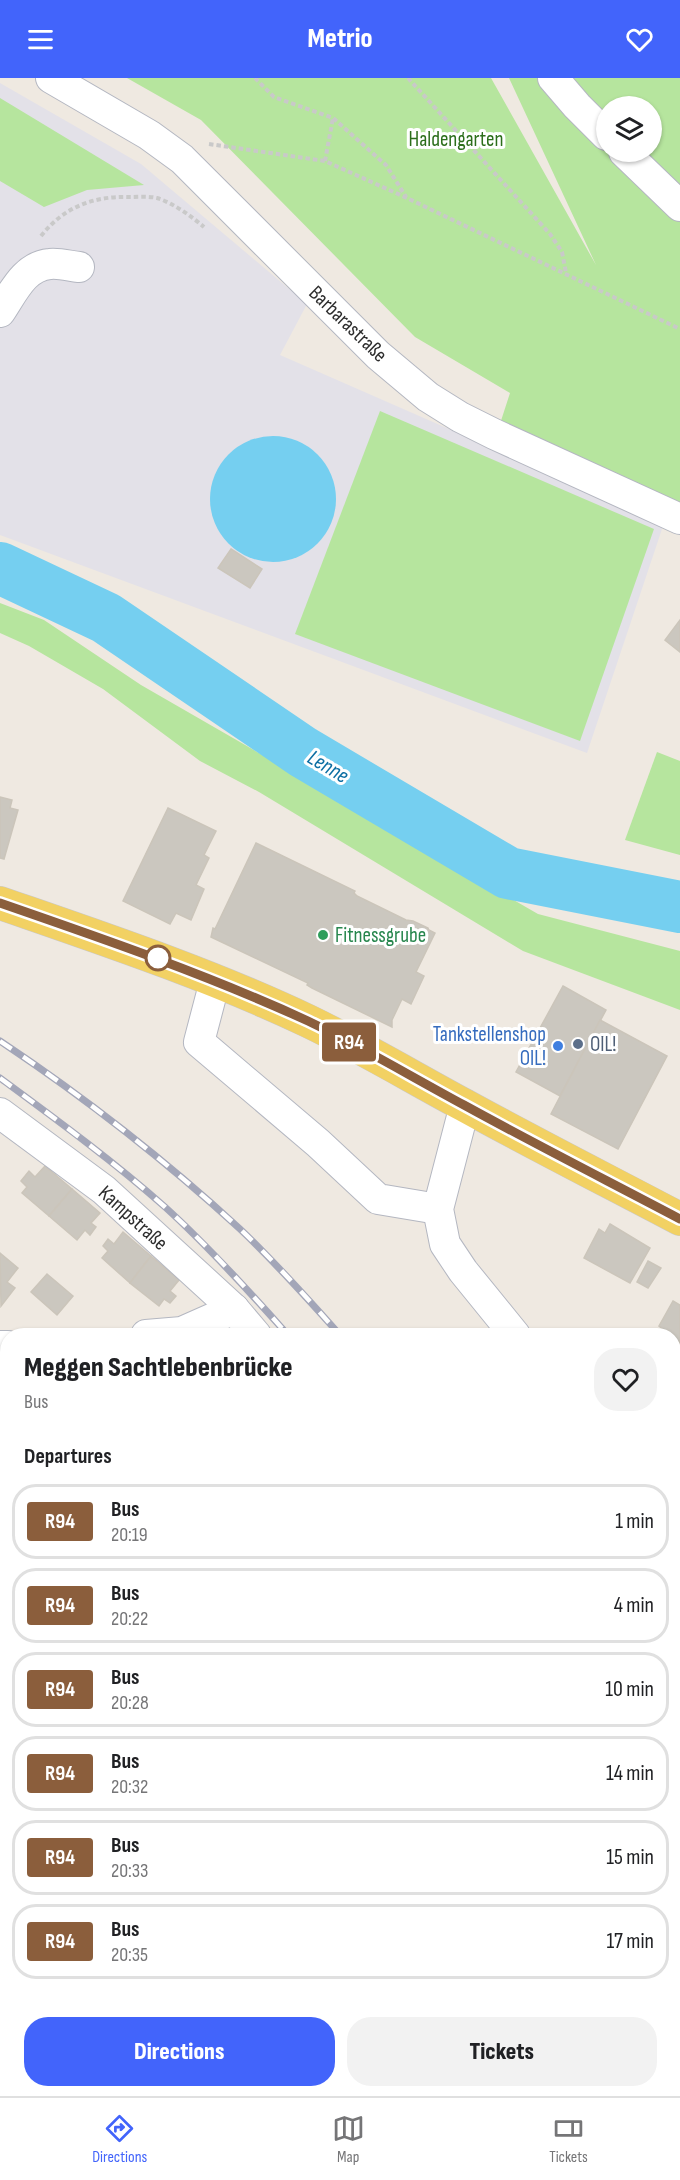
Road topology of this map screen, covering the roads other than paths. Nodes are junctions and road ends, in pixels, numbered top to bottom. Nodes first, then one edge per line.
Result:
1 (51, 78) edge
2 (553, 78) edge
3 (596, 125) edge
4 (634, 162) edge
5 (680, 206) edge
6 (79, 267) dead end
7 (0, 312) edge
8 (680, 519) edge
9 (0, 903) edge
10 (215, 981) junction
11 (465, 1106) junction
12 (0, 1113) edge
13 (438, 1209) junction
14 (680, 1219) edge
15 (234, 1309) junction
16 (191, 1328) edge
17 (250, 1328) edge
18 (509, 1328) edge

1 - 8 street, Barbarastraße
2 - 3 street
4 - 5 street
6 - 7 street
9 - 10 main road
10 - 11 main road
10 - 13 street
11 - 13 street
11 - 14 main road
12 - 15 street, Kampstraße
13 - 18 street
15 - 16 street
15 - 17 street, Kampstraße

